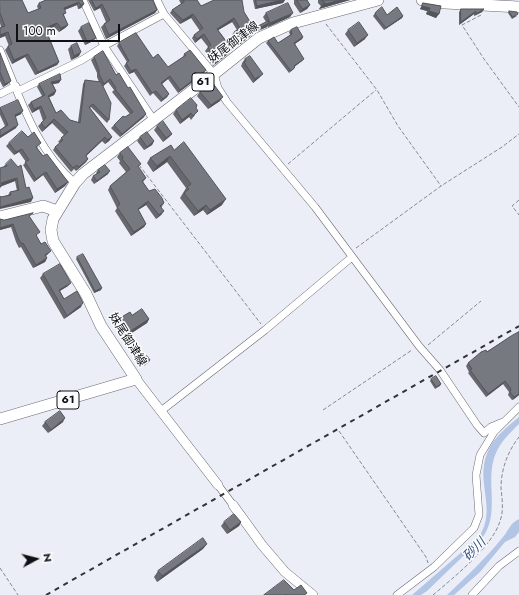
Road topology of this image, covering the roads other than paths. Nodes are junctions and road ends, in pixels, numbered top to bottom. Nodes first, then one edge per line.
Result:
1 (83, 0) edge
2 (157, 0) edge
3 (378, 0) edge
4 (422, 0) edge
5 (519, 7) edge
6 (164, 14) junction
7 (104, 46) junction
8 (0, 50) edge
9 (214, 74) junction
10 (17, 88) junction
11 (0, 94) edge
12 (153, 119) junction
13 (75, 183) junction
14 (57, 211) junction
15 (0, 217) edge
16 (350, 255) junction
17 (136, 379) junction
18 (519, 407) edge
19 (161, 411) junction
20 (0, 419) edge
21 (503, 422) junction
22 (218, 485) joint
23 (233, 505) joint
24 (519, 551) edge
25 (312, 595) edge
26 (397, 595) edge
27 (472, 595) edge

1 - 7 street
2 - 6 street
3 - 9 main road, 妹尾御津線 / 61
4 - 5 main road
6 - 7 street
6 - 9 street
7 - 10 street
7 - 12 street
8 - 10 street
9 - 12 main road, 妹尾御津線 / 61
9 - 16 street
10 - 11 street
10 - 13 street
12 - 13 main road, 妹尾御津線 / 61
13 - 14 main road, 妹尾御津線 / 61
14 - 15 main road
14 - 17 main road, 妹尾御津線 / 61
16 - 19 street
16 - 21 street
17 - 19 street
17 - 20 main road, 妹尾御津線 / 61
18 - 21 street
19 - 22 street
21 - 26 street
22 - 23 street
23 - 25 street
24 - 27 street

